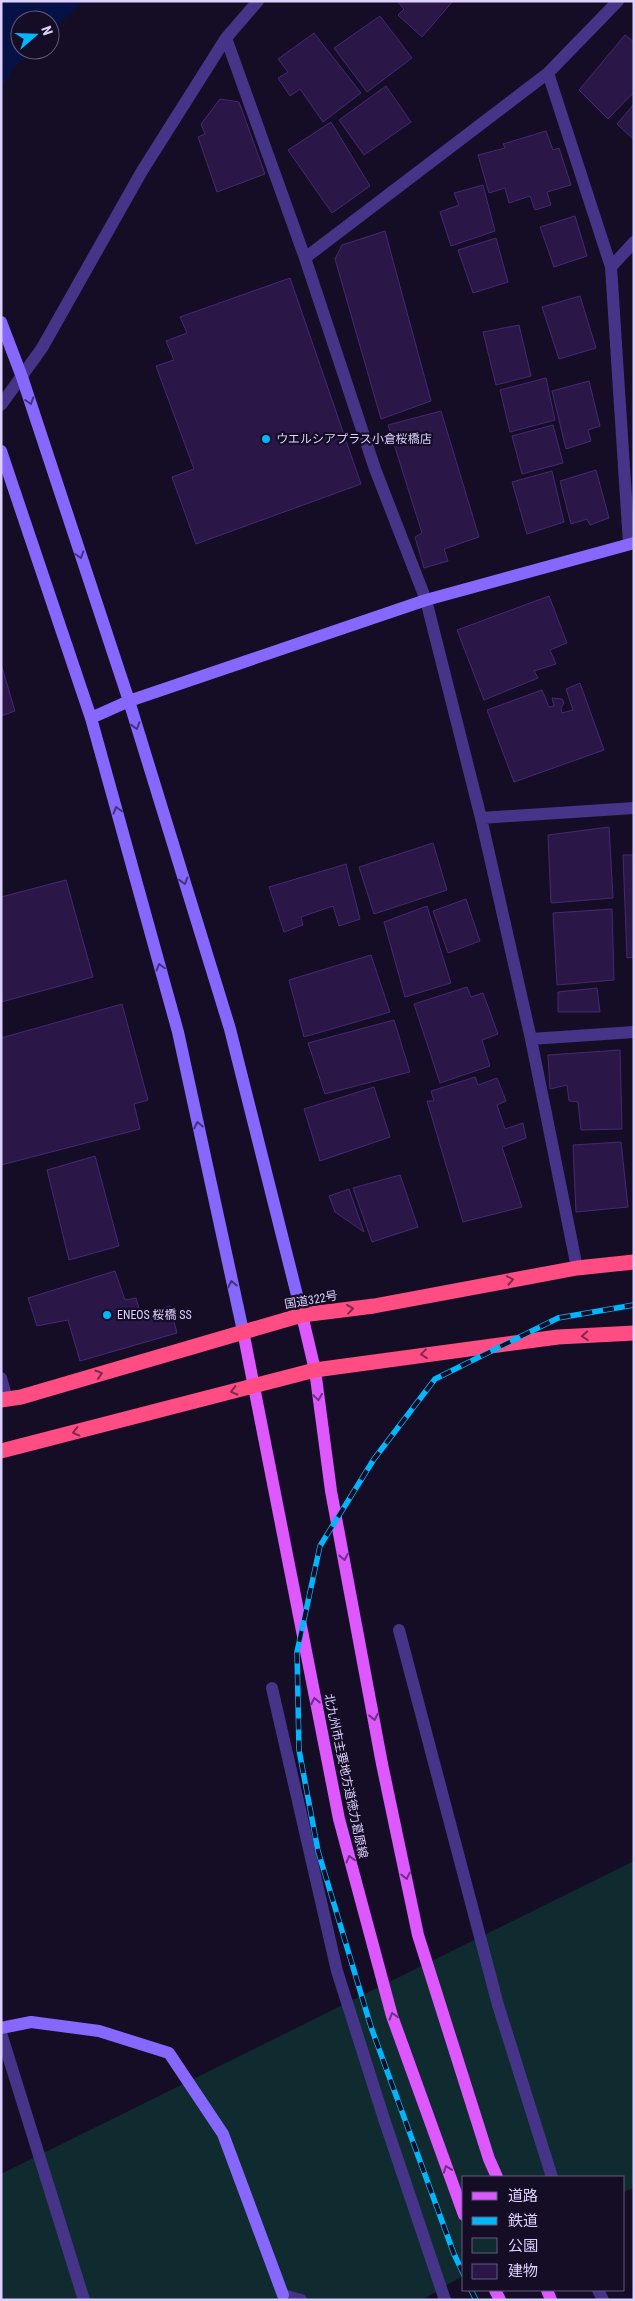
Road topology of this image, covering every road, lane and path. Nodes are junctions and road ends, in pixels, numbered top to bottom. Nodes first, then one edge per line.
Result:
1 (258, 1) edge
2 (618, 1) edge
3 (226, 38) junction
4 (548, 73) junction
5 (634, 242) edge
6 (305, 258) junction
7 (610, 267) junction
8 (1, 322) edge
9 (22, 377) junction
10 (1, 405) edge
11 (1, 452) edge
12 (631, 544) edge
13 (426, 600) junction
14 (129, 702) junction
15 (91, 718) junction
16 (634, 808) edge
17 (481, 818) junction
18 (634, 1032) edge
19 (531, 1039) junction
20 (634, 1262) edge
21 (577, 1268) junction
22 (302, 1315) junction
23 (243, 1332) junction
24 (634, 1332) edge
25 (315, 1370) junction
26 (1, 1378) edge
27 (253, 1386) junction
28 (4, 1399) edge
29 (1, 1451) edge
30 (399, 1630) dead end
31 (272, 1688) dead end
32 (1, 2028) edge
33 (1, 2033) edge
34 (497, 2176) edge
35 (552, 2176) edge
36 (462, 2209) edge
37 (84, 2300) edge
38 (301, 2300) edge
39 (445, 2300) edge

1 - 3 street
2 - 4 street
3 - 6 street
3 - 9 street
4 - 6 street
4 - 7 street
5 - 7 street
6 - 13 street
7 - 12 street
8 - 9 street
9 - 10 street
9 -> 14 street
11 - 15 street
12 - 13 street
13 - 14 street
13 - 17 street
14 - 15 street
14 -> 22 street
23 -> 15 street
16 - 17 street
17 - 19 street
18 - 19 street
19 - 21 street
20 - 21 highway, 国道322号
22 -> 21 highway, 国道322号
22 - 23 highway, 国道322号
22 - 25 main road
23 - 27 main road, 北九州市主要地方道徳力葛原線
28 -> 23 highway, 国道322号
24 -> 25 highway
25 - 27 highway
25 -> 34 main road
26 - 28 street
27 -> 29 highway
36 -> 27 main road, 北九州市主要地方道徳力葛原線
30 - 35 street
31 - 39 street
32 - 38 street
33 - 37 street

